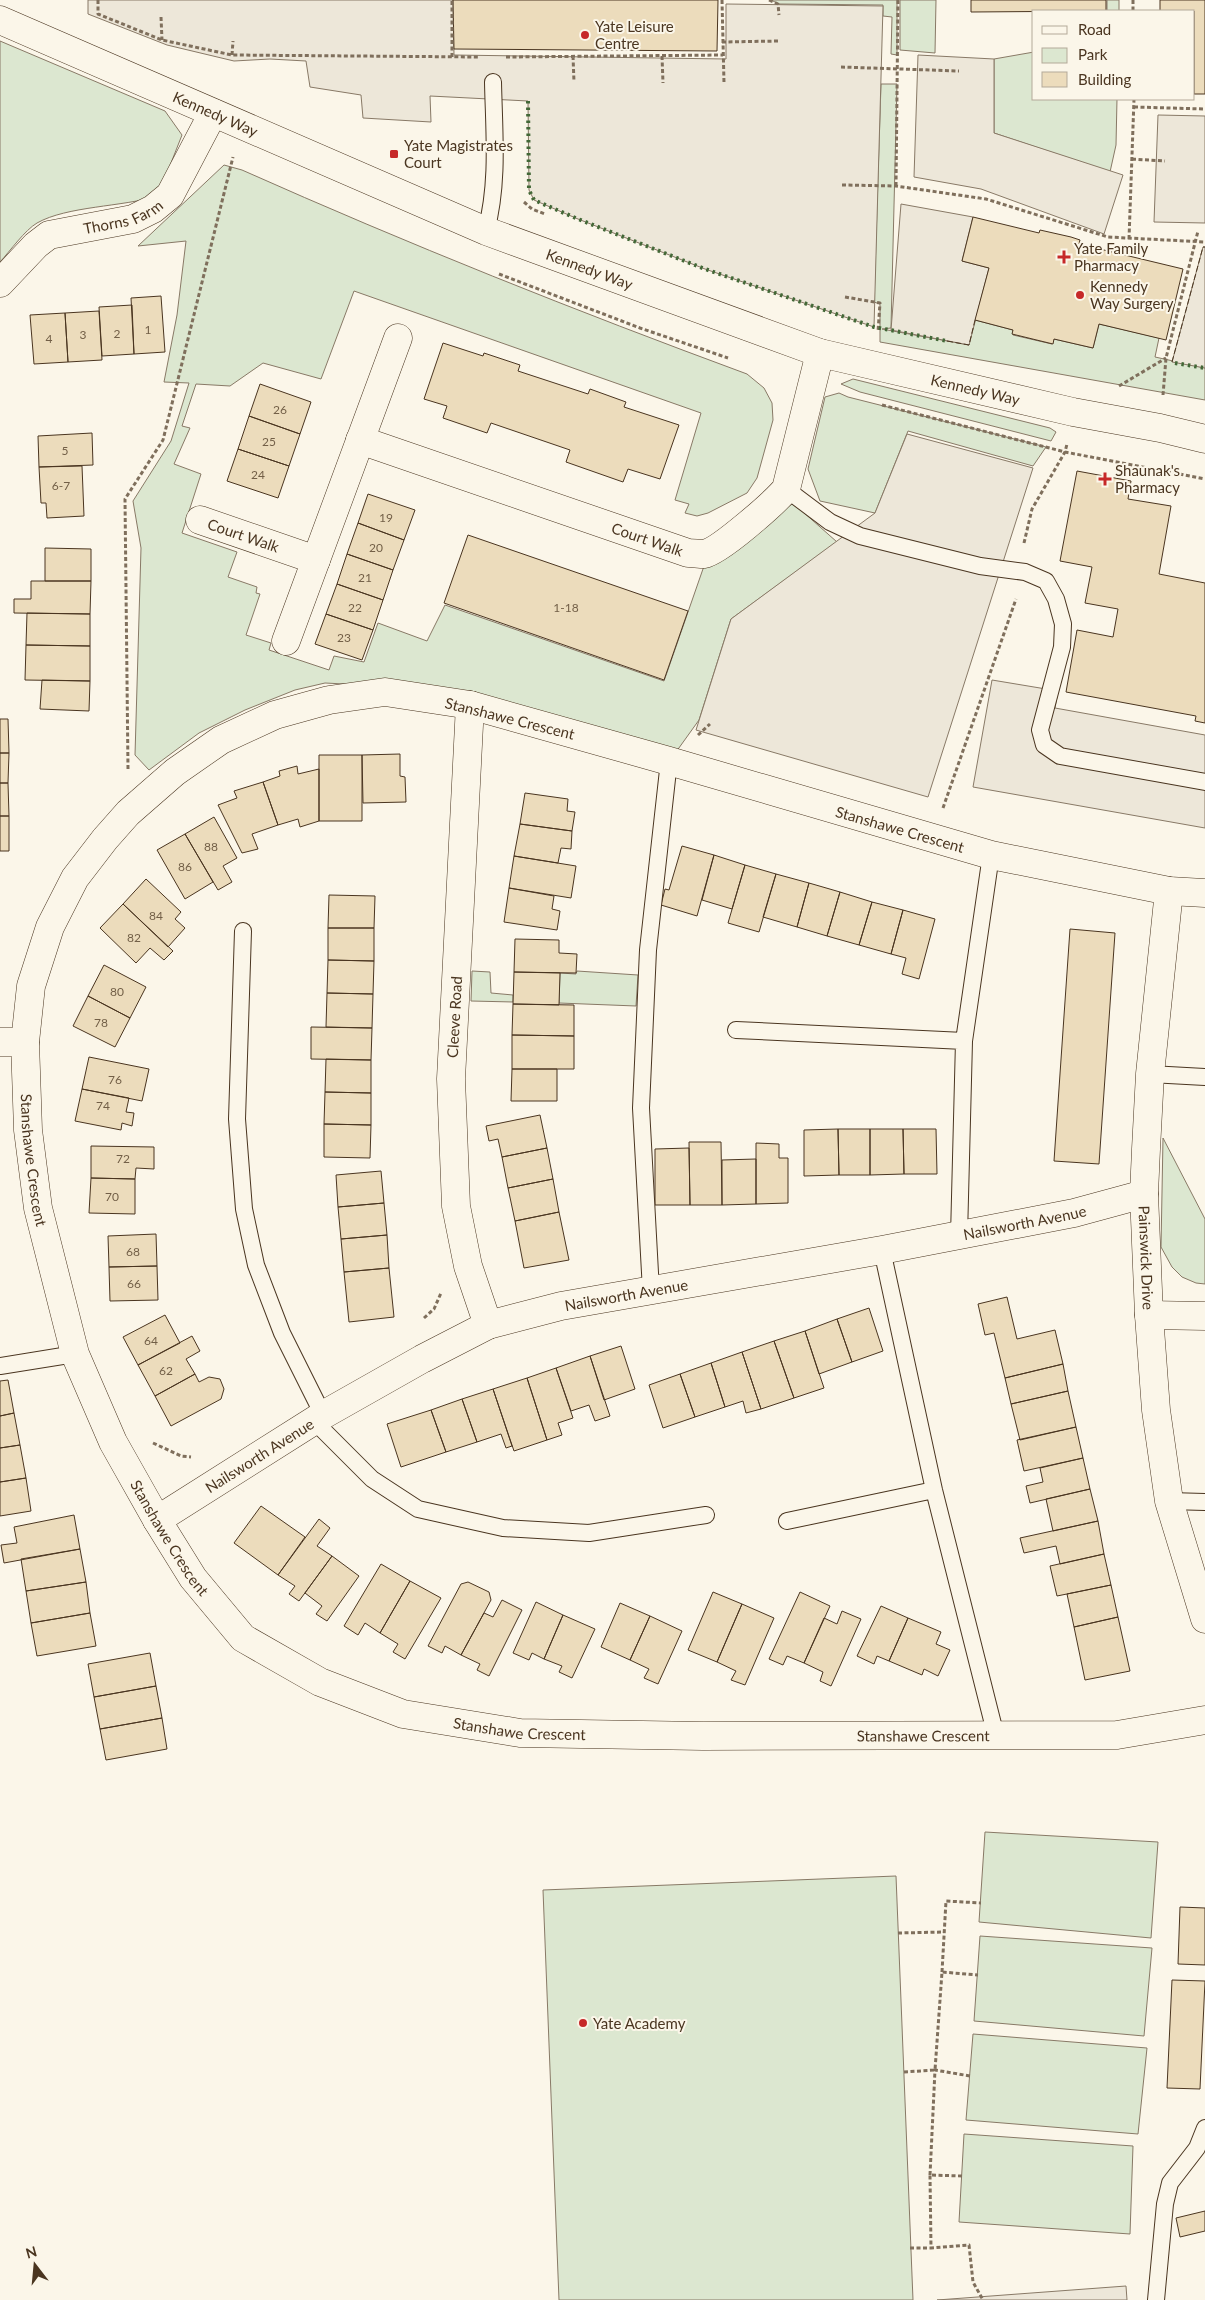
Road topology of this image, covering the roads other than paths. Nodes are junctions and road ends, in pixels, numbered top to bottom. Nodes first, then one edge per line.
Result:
1 (0, 20) edge
2 (494, 82) dead end
3 (213, 113) junction
4 (486, 231) junction
5 (0, 283) edge
6 (398, 338) dead end
7 (820, 353) junction
8 (1205, 439) edge
9 (360, 440) junction
10 (786, 489) junction
11 (200, 520) dead end
12 (316, 560) junction
13 (286, 641) dead end
14 (470, 705) junction
15 (669, 760) junction
16 (1205, 782) edge
17 (991, 855) junction
18 (1169, 891) junction
19 (1205, 893) edge
20 (243, 931) dead end
21 (736, 1030) dead end
22 (12, 1042) edge
23 (964, 1042) junction
24 (1150, 1074) junction
25 (1205, 1077) edge
26 (1144, 1194) junction
27 (959, 1236) junction
28 (882, 1250) junction
29 (651, 1291) junction
30 (1150, 1315) junction
31 (1205, 1316) edge
32 (488, 1325) junction
33 (75, 1354) junction
34 (0, 1366) edge
35 (318, 1418) junction
36 (934, 1490) junction
37 (1169, 1501) junction
38 (1205, 1502) edge
39 (706, 1515) dead end
40 (157, 1520) junction
41 (787, 1521) dead end
42 (1205, 1619) edge
43 (1205, 1720) edge
44 (996, 1736) junction
45 (1205, 2128) edge
46 (1156, 2300) edge

1 - 3 street, Kennedy Way
2 - 4 lane
3 - 4 street, Kennedy Way
3 - 5 street, Thorns Farm
4 - 7 street, Kennedy Way
6 - 9 street
7 - 8 street, Kennedy Way
7 - 10 street
9 - 10 street, Court Walk
9 - 12 street
10 - 16 lane
11 - 12 street, Court Walk
12 - 13 street
14 - 15 street, Stanshawe Crescent
14 - 22 street, Stanshawe Crescent
14 - 32 street, Cleeve Road
15 - 17 street, Stanshawe Crescent
15 - 29 lane
17 - 18 street, Stanshawe Crescent
17 - 23 lane
18 - 19 street, Stanshawe Crescent
18 - 24 street, Painswick Drive
20 - 35 lane
21 - 23 lane
22 - 33 street, Stanshawe Crescent
23 - 27 lane
24 - 25 lane
24 - 26 street, Painswick Drive
26 - 27 street, Nailsworth Avenue
26 - 30 street, Painswick Drive
27 - 28 street, Nailsworth Avenue
28 - 29 street, Nailsworth Avenue
28 - 36 lane
29 - 32 street, Nailsworth Avenue
30 - 31 street
30 - 37 street, Painswick Drive
32 - 35 street, Nailsworth Avenue
33 - 34 lane
33 - 40 street, Stanshawe Crescent
35 - 39 lane
35 - 40 street, Nailsworth Avenue
36 - 41 lane
36 - 44 lane
37 - 38 lane
37 - 42 street, Painswick Drive
40 - 44 street, Stanshawe Crescent
43 - 44 street, Stanshawe Crescent
45 - 46 lane

